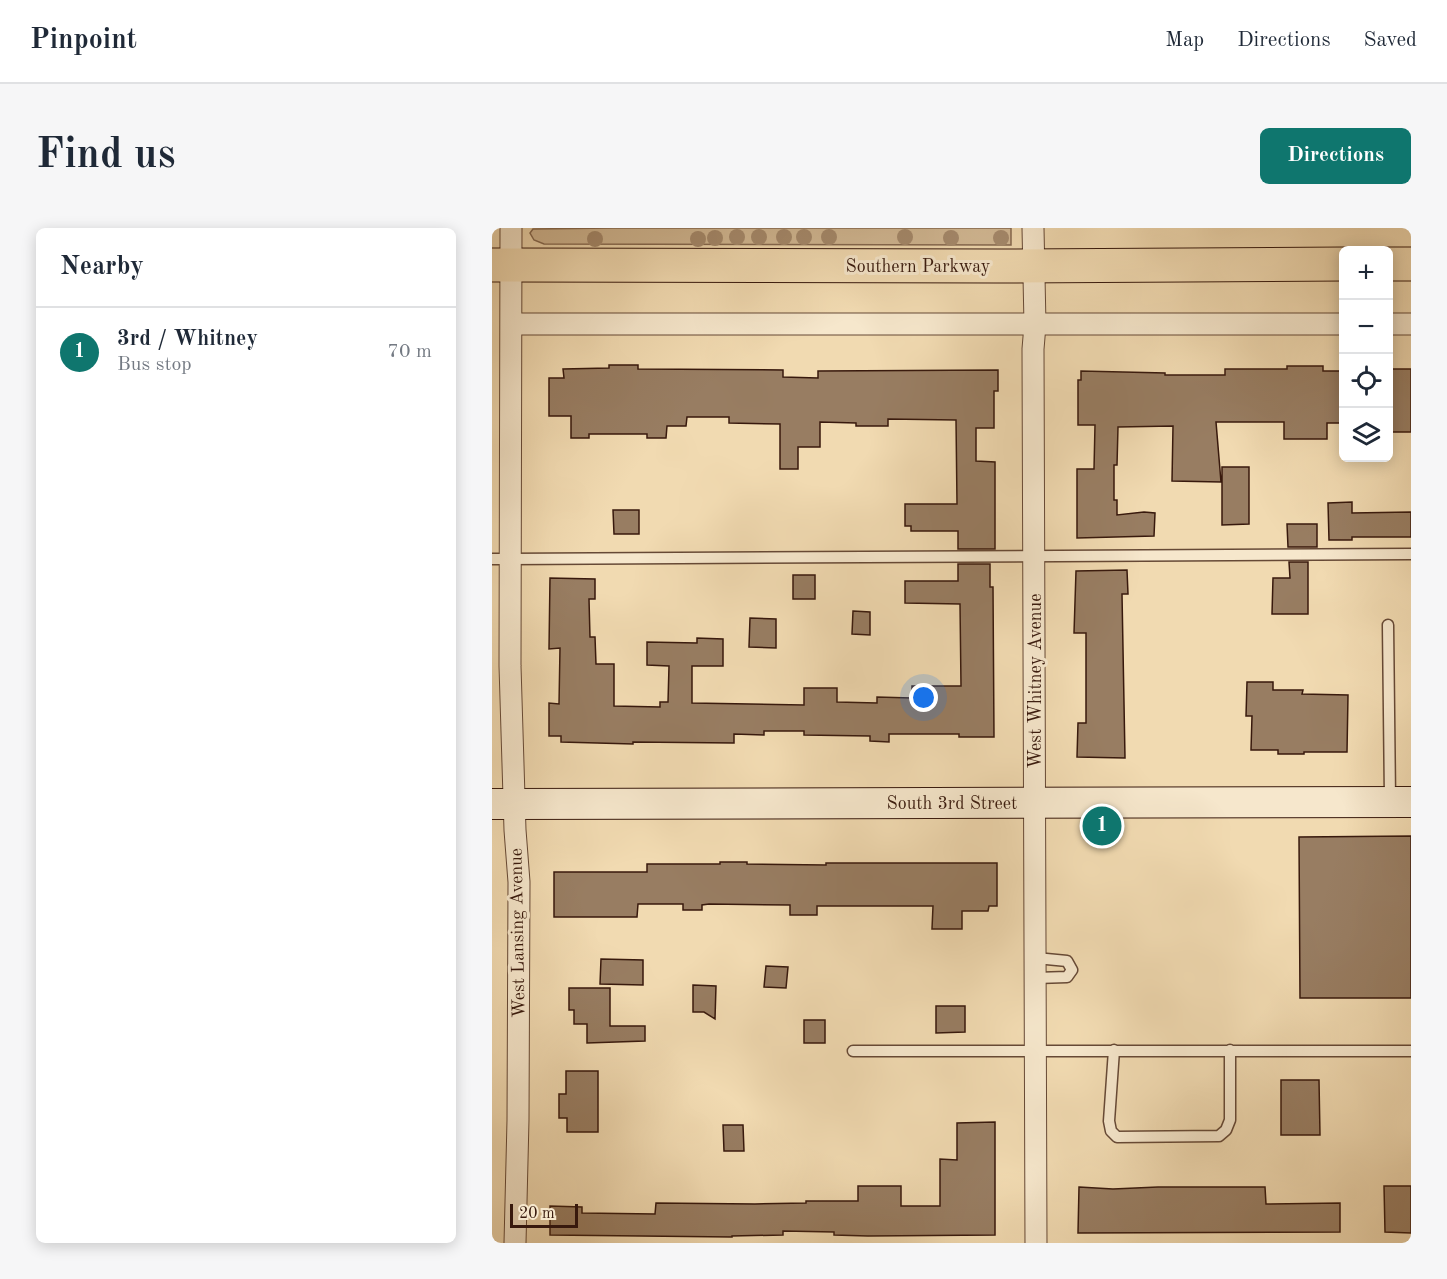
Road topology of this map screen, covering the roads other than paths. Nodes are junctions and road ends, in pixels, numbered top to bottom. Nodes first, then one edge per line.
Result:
1 (511, 228) edge
2 (1033, 228) edge
3 (1339, 264) edge
4 (1393, 264) edge
5 (1411, 264) edge
6 (502, 265) edge
7 (1034, 266) junction
8 (511, 324) junction
9 (1339, 324) edge
10 (1393, 324) edge
11 (1411, 324) edge
12 (1035, 325) junction
13 (1411, 554) edge
14 (1034, 555) junction
15 (501, 559) edge
16 (1388, 625) dead end
17 (1035, 802) junction
18 (1401, 802) edge
19 (503, 804) edge
20 (1036, 1050) junction
21 (1114, 1050) junction
22 (1230, 1050) junction
23 (853, 1051) dead end
24 (1411, 1051) edge
25 (515, 1243) edge
26 (1036, 1243) edge

1 - 6 street, West Lansing Avenue
2 - 7 street, West Whitney Avenue
3 - 7 main road, Southern Parkway
4 - 5 main road
6 - 7 main road, Southern Parkway
6 - 8 street, West Lansing Avenue
7 - 12 street, West Whitney Avenue
8 - 12 street
8 - 15 street, West Lansing Avenue
9 - 12 street
10 - 11 street
12 - 14 street, West Whitney Avenue
13 - 14 lane
14 - 15 lane
14 - 17 street, West Whitney Avenue
15 - 19 street, West Lansing Avenue
16 - 18 lane
17 - 18 main road, South 3rd Street
17 - 19 main road, South 3rd Street
17 - 20 street, West Whitney Avenue
19 - 25 street, West Lansing Avenue
20 - 21 lane
20 - 23 lane
20 - 26 street, West Whitney Avenue
21 - 22 lane
21 - 22 lane
22 - 24 lane

